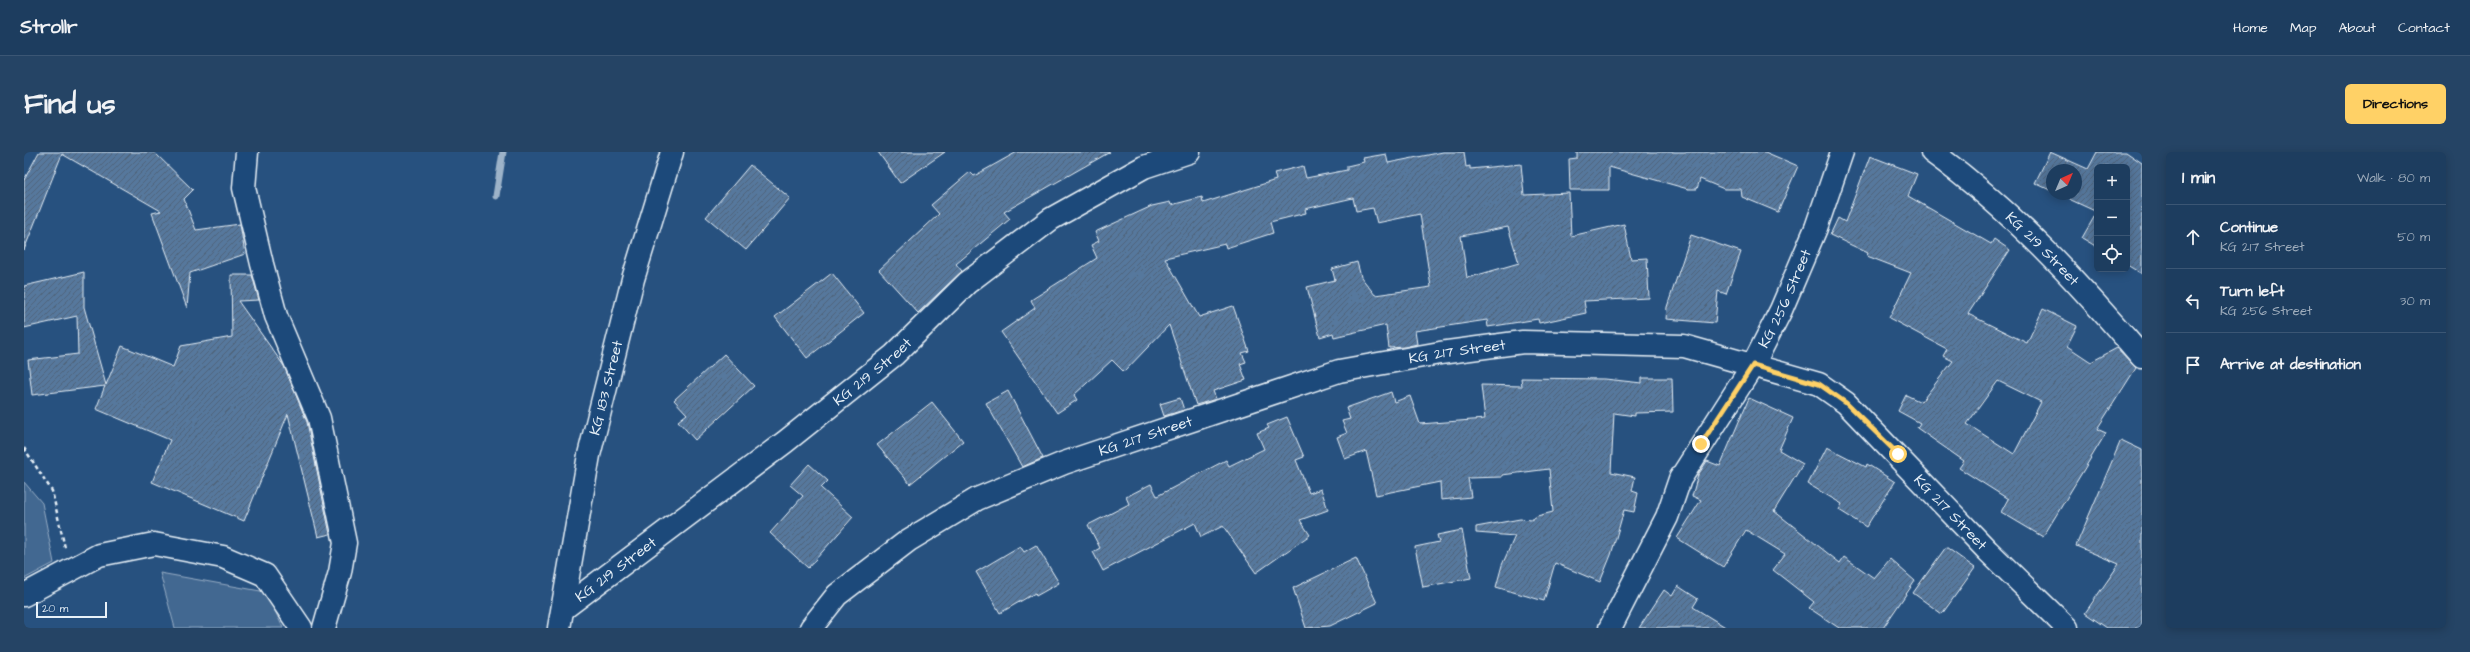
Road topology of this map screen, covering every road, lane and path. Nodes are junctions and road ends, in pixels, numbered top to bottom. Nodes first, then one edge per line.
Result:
1 (248, 152) edge
2 (672, 152) edge
3 (1189, 152) edge
4 (1842, 152) edge
5 (1932, 152) edge
6 (2142, 357) edge
7 (1753, 365) junction
8 (24, 448) edge
9 (70, 570) junction
10 (24, 595) edge
11 (561, 619) edge
12 (301, 628) edge
13 (324, 628) edge
14 (811, 628) edge
15 (1610, 628) edge
16 (2067, 628) edge

1 - 13 street
2 - 11 street, KG 183 Street
3 - 11 street, KG 219 Street
4 - 7 street, KG 256 Street
5 - 6 street, KG 219 Street
7 - 14 street, KG 217 Street
7 - 15 street, KG 256 Street
7 - 16 street, KG 217 Street
8 - 9 path
9 - 10 street
9 - 12 street

